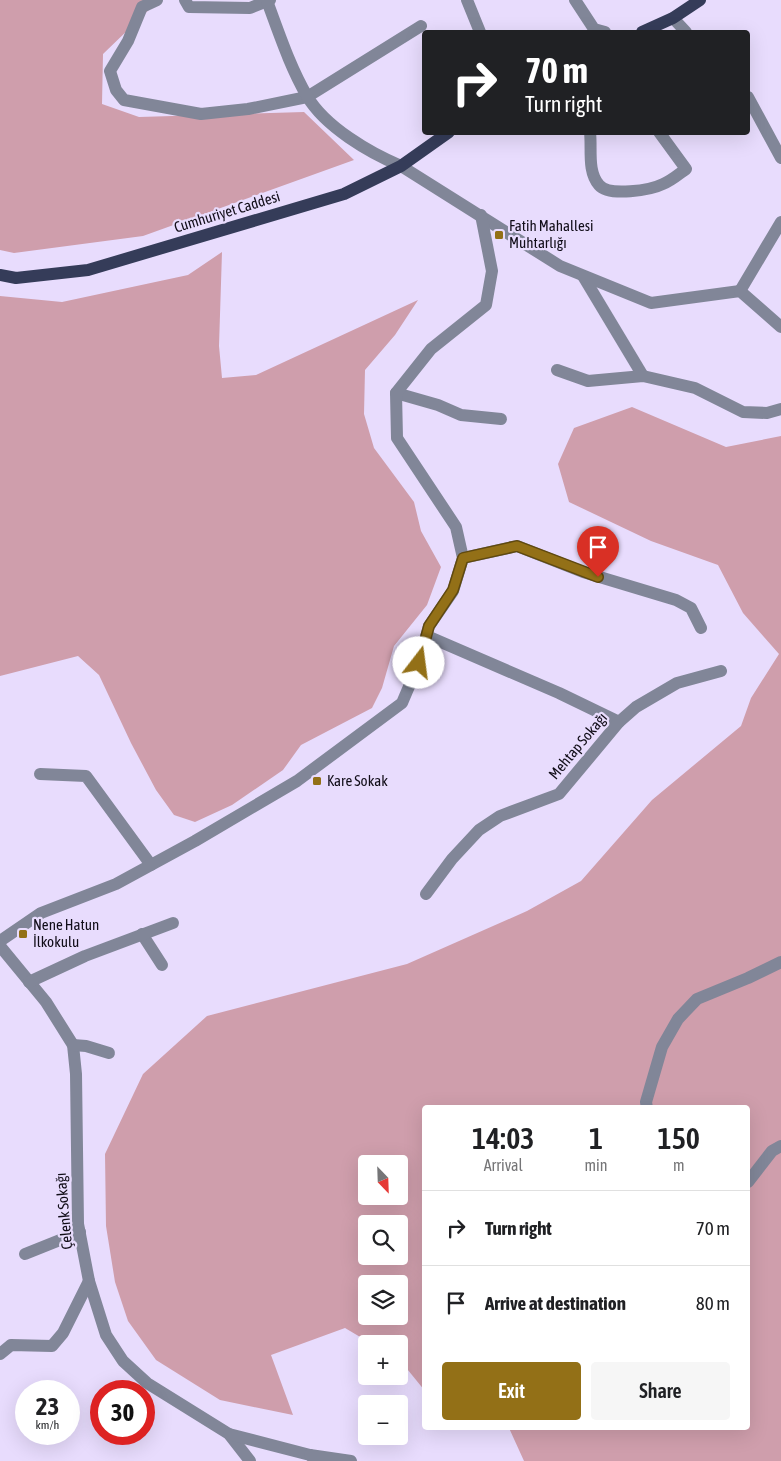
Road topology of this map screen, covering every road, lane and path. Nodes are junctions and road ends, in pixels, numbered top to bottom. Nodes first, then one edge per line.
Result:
1 (157, 0) edge
2 (186, 0) edge
3 (467, 0) edge
4 (575, 0) edge
5 (700, 0) edge
6 (269, 1) edge
7 (673, 18) junction
8 (421, 26) dead end
9 (479, 30) edge
10 (600, 30) edge
11 (646, 30) edge
12 (684, 30) edge
13 (307, 97) junction
14 (750, 101) edge
15 (444, 135) edge
16 (590, 135) edge
17 (661, 135) edge
18 (781, 158) edge
19 (401, 166) junction
20 (481, 215) junction
21 (781, 222) edge
22 (0, 275) edge
23 (583, 276) junction
24 (740, 291) junction
25 (781, 327) edge
26 (557, 370) dead end
27 (643, 376) junction
28 (396, 393) junction
29 (781, 408) edge
30 (501, 419) dead end
31 (463, 558) junction
32 (701, 628) dead end
33 (427, 636) junction
34 (722, 671) dead end
35 (619, 722) junction
36 (40, 774) dead end
37 (152, 865) junction
38 (426, 894) dead end
39 (173, 923) dead end
40 (142, 934) junction
41 (0, 940) edge
42 (0, 946) edge
43 (781, 962) edge
44 (162, 965) dead end
45 (29, 982) junction
46 (73, 1045) junction
47 (109, 1053) dead end
48 (646, 1105) edge
49 (781, 1146) edge
50 (750, 1179) edge
51 (80, 1232) junction
52 (25, 1254) dead end
53 (89, 1281) junction
54 (0, 1354) edge
55 (229, 1434) junction
56 (313, 1458) edge
57 (250, 1461) edge
58 (351, 1461) edge

1 - 13 street
2 - 6 street
3 - 9 street
4 - 10 street
5 - 7 main road
6 - 13 street
7 - 11 main road
7 - 12 street
8 - 13 street
13 - 19 street
14 - 18 street
15 - 19 main road, Cumhuriyet Caddesi
16 - 17 street
19 - 20 street
19 - 22 main road, Cumhuriyet Caddesi
20 - 23 street
20 - 28 street
21 - 24 street
23 - 24 street
23 - 27 street
24 - 25 street
26 - 27 street
27 - 29 street
28 - 30 street
28 - 31 street
31 - 32 street
31 - 33 street
33 - 35 street
33 - 37 street
34 - 35 street, Mehtap Sokağı
35 - 38 street, Mehtap Sokağı
36 - 37 street
37 - 41 street
39 - 40 street
40 - 44 street
40 - 45 street
42 - 45 street, Çelenk Sokağı
43 - 48 street
45 - 46 street, Çelenk Sokağı
46 - 47 street
46 - 51 street, Çelenk Sokağı
49 - 50 street
51 - 52 street
51 - 53 street, Çelenk Sokağı
53 - 54 street
53 - 55 street, Çelenk Sokağı
55 - 56 street, Çelenk Sokağı
55 - 57 street, Çelenk Sokağı
56 - 58 street, Çelenk Sokağı

